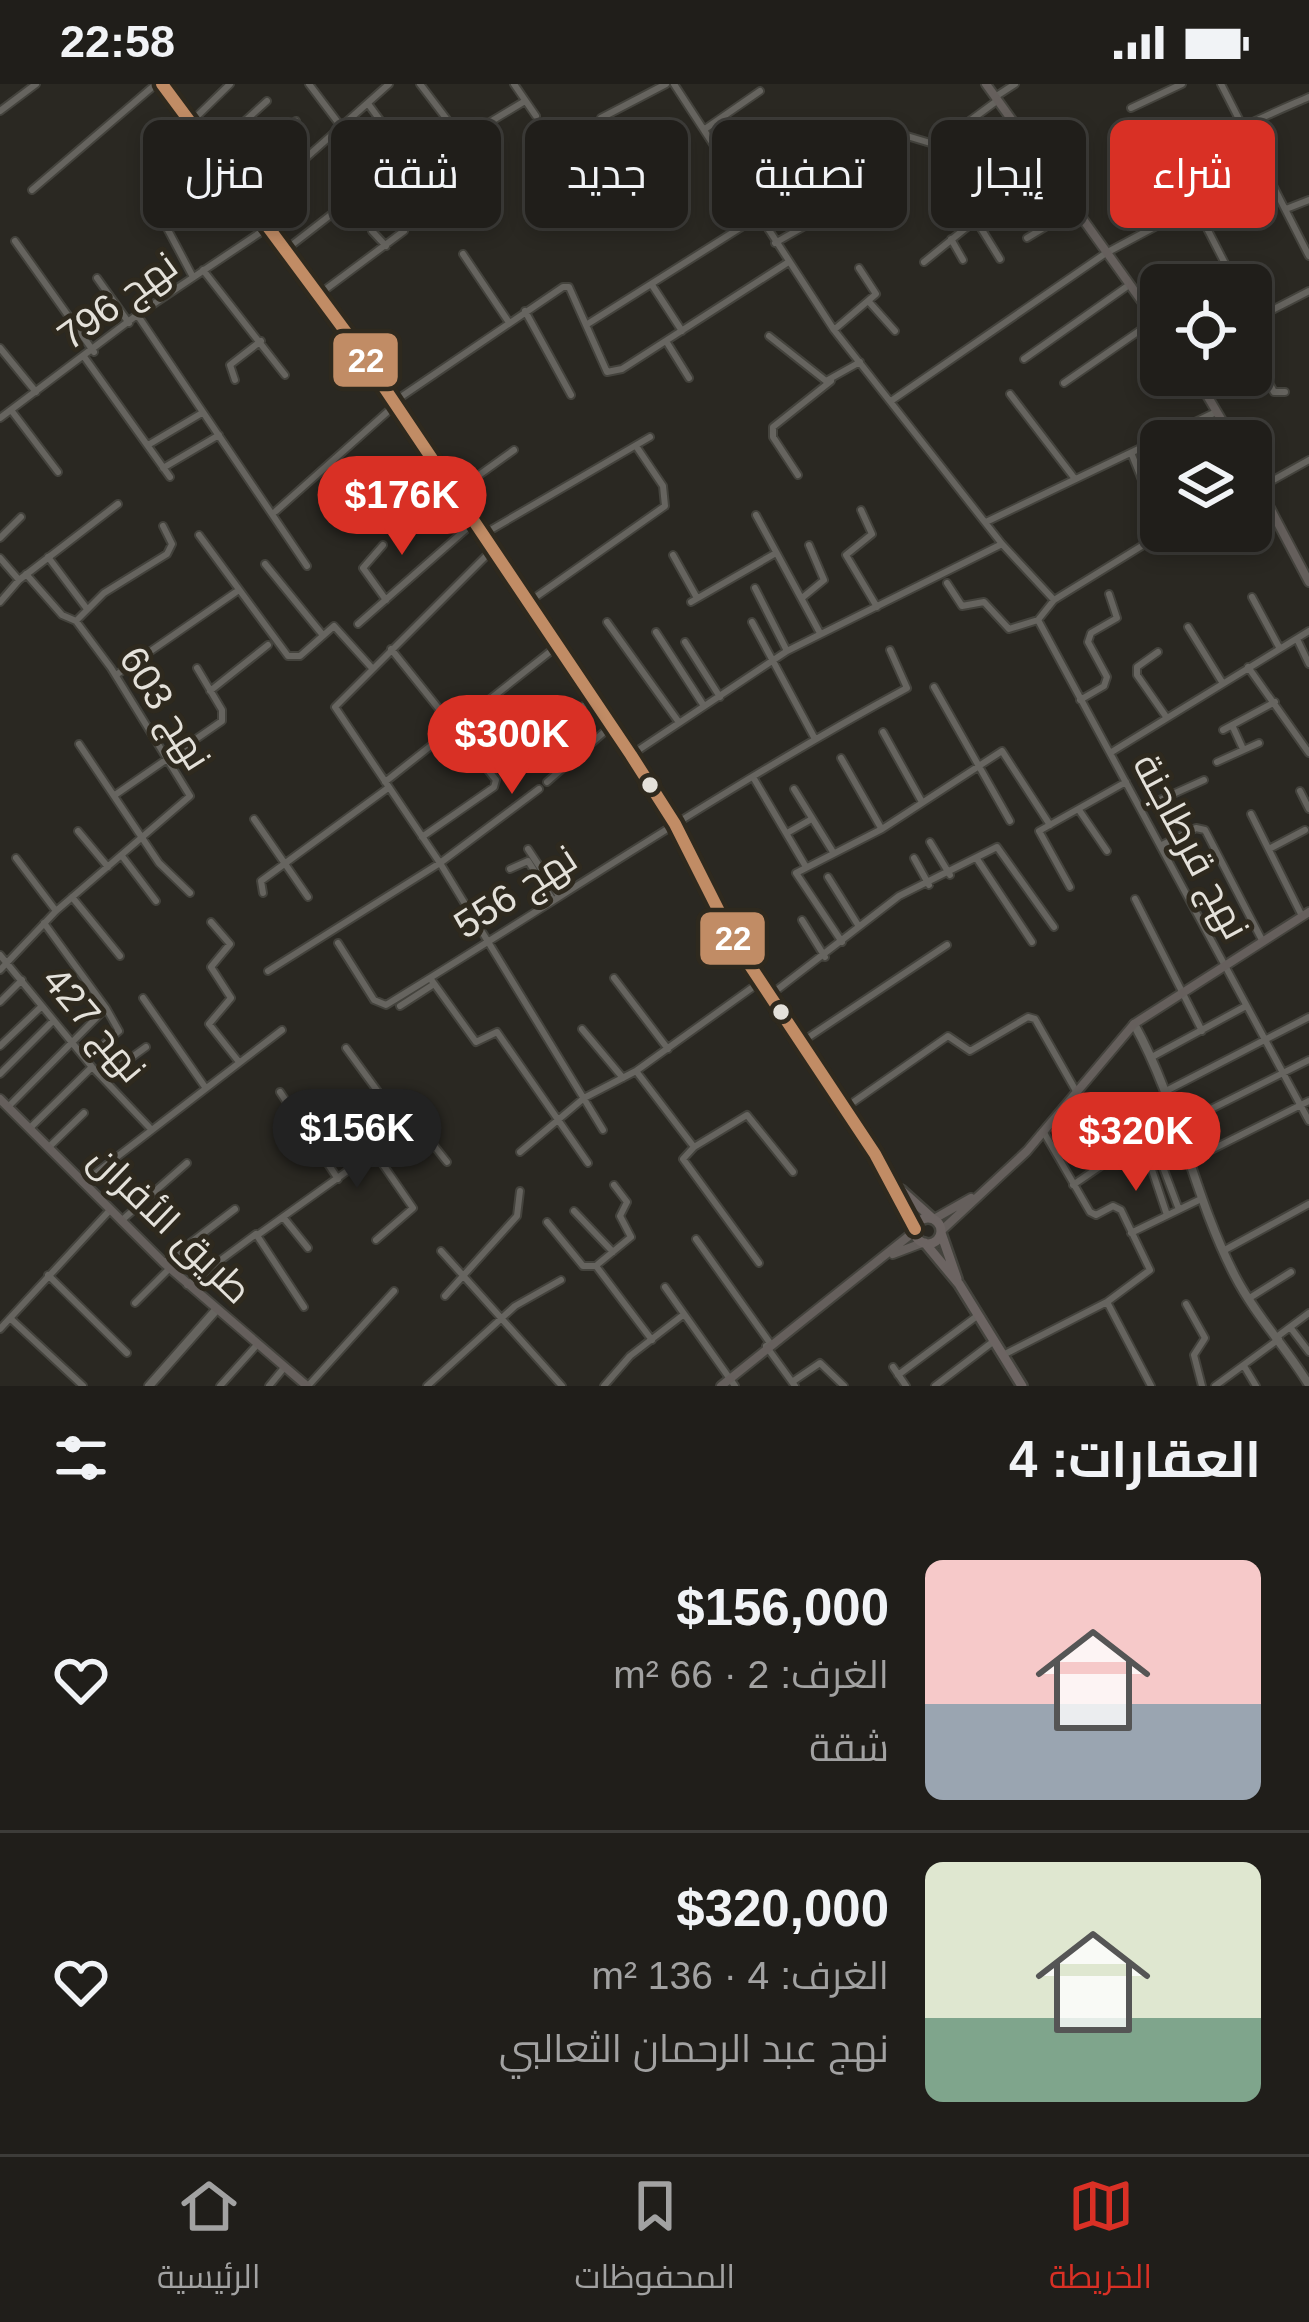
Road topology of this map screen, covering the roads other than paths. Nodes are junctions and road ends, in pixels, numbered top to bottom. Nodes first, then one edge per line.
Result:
1 (36, 84) edge
2 (159, 84) edge
3 (230, 84) edge
4 (308, 84) edge
5 (388, 84) edge
6 (420, 84) edge
7 (514, 84) edge
8 (670, 84) edge
9 (986, 84) edge
10 (1015, 84) edge
11 (1182, 84) edge
12 (1221, 84) edge
13 (760, 92) dead end
14 (1309, 97) edge
15 (997, 99) junction
16 (525, 100) junction
17 (267, 101) dead end
18 (368, 105) junction
19 (1131, 108) dead end
20 (0, 111) edge
21 (536, 116) dead end
22 (601, 118) dead end
23 (188, 120) edge
24 (193, 120) edge
25 (247, 120) edge
26 (333, 120) edge
27 (353, 120) edge
28 (379, 120) edge
29 (1012, 120) edge
30 (1240, 120) edge
31 (1257, 120) edge
32 (705, 129) junction
33 (907, 136) edge
34 (331, 140) edge
35 (712, 140) edge
36 (307, 160) edge
37 (1275, 188) edge
38 (32, 190) dead end
39 (1309, 200) edge
40 (1286, 208) junction
41 (331, 215) edge
42 (1086, 223) edge
43 (267, 228) joint
44 (740, 228) edge
45 (766, 228) edge
46 (804, 228) edge
47 (963, 228) edge
48 (980, 228) edge
49 (1043, 228) edge
50 (1151, 228) edge
51 (1204, 228) edge
52 (168, 230) dead end
53 (372, 231) dead end
54 (404, 231) dead end
55 (1027, 238) dead end
56 (951, 239) junction
57 (15, 241) dead end
58 (776, 244) junction
59 (386, 247) junction
60 (284, 251) junction
61 (1106, 253) junction
62 (463, 254) dead end
63 (1309, 256) edge
64 (1000, 259) dead end
65 (963, 260) dead end
66 (924, 262) dead end
67 (787, 263) junction
68 (1224, 264) edge
69 (859, 268) dead end
70 (203, 270) junction
71 (193, 277) junction
72 (97, 278) dead end
73 (652, 284) junction
74 (1130, 284) junction
75 (1309, 291) edge
76 (318, 295) junction
77 (1140, 298) edge
78 (870, 303) junction
79 (1272, 309) edge
80 (526, 311) junction
81 (137, 315) junction
82 (508, 321) junction
83 (129, 323) junction
84 (586, 325) junction
85 (834, 330) junction
86 (682, 331) junction
87 (895, 331) dead end
88 (1140, 335) edge
89 (769, 336) dead end
90 (261, 341) junction
91 (666, 341) junction
92 (0, 348) edge
93 (94, 352) junction
94 (85, 358) junction
95 (1024, 359) dead end
96 (860, 362) junction
97 (285, 375) dead end
98 (688, 378) dead end
99 (235, 380) dead end
100 (831, 381) junction
101 (1064, 383) dead end
102 (1272, 388) edge
103 (36, 392) junction
104 (1285, 392) dead end
105 (1010, 394) dead end
106 (572, 395) dead end
107 (1208, 396) edge
108 (891, 400) junction
109 (393, 404) junction
110 (11, 410) junction
111 (1218, 411) junction
112 (202, 413) junction
113 (0, 418) edge
114 (1223, 420) edge
115 (219, 435) junction
116 (650, 437) dead end
117 (148, 445) junction
118 (636, 446) junction
119 (514, 450) dead end
120 (1132, 454) junction
121 (1309, 460) edge
122 (163, 468) junction
123 (58, 472) dead end
124 (797, 475) dead end
125 (1140, 475) edge
126 (170, 477) dead end
127 (1272, 477) edge
128 (1075, 479) junction
129 (453, 494) junction
130 (118, 504) dead end
131 (861, 510) dead end
132 (1272, 510) edge
133 (275, 512) junction
134 (756, 515) dead end
135 (21, 517) dead end
136 (986, 522) junction
137 (472, 524) junction
138 (163, 526) dead end
139 (199, 535) dead end
140 (481, 536) junction
141 (0, 538) edge
142 (1002, 544) junction
143 (383, 545) dead end
144 (809, 545) dead end
145 (1140, 547) edge
146 (491, 550) junction
147 (777, 552) junction
148 (673, 555) dead end
149 (48, 556) junction
150 (0, 558) edge
151 (1305, 563) edge
152 (265, 564) dead end
153 (308, 566) dead end
154 (22, 578) junction
155 (946, 583) dead end
156 (1309, 583) edge
157 (755, 587) dead end
158 (238, 591) junction
159 (1109, 593) dead end
160 (1252, 597) dead end
161 (802, 598) junction
162 (386, 600) junction
163 (1054, 600) junction
164 (0, 602) edge
165 (527, 603) junction
166 (877, 607) junction
167 (87, 609) junction
168 (1038, 620) junction
169 (76, 621) junction
170 (607, 622) dead end
171 (752, 622) dead end
172 (358, 624) dead end
173 (1188, 627) dead end
174 (1309, 631) edge
175 (656, 632) dead end
176 (322, 634) junction
177 (820, 634) junction
178 (1297, 639) junction
179 (685, 642) dead end
180 (268, 646) dead end
181 (557, 646) junction
182 (391, 649) junction
183 (1280, 649) junction
184 (890, 650) dead end
185 (787, 651) junction
186 (1158, 652) dead end
187 (771, 661) junction
188 (1309, 664) edge
189 (1248, 667) junction
190 (197, 668) dead end
191 (372, 668) junction
192 (116, 675) junction
193 (1222, 682) junction
194 (934, 687) dead end
195 (210, 691) junction
196 (720, 697) junction
197 (592, 699) junction
198 (1080, 700) junction
199 (1275, 702) junction
200 (704, 706) junction
201 (1167, 718) junction
202 (678, 721) junction
203 (1232, 725) junction
204 (611, 726) junction
205 (456, 727) junction
206 (1223, 730) dead end
207 (883, 732) dead end
208 (815, 740) junction
209 (1259, 743) dead end
210 (79, 744) dead end
211 (1243, 750) junction
212 (1110, 753) junction
213 (1309, 753) edge
214 (520, 754) dead end
215 (631, 755) junction
216 (842, 758) dead end
217 (162, 759) junction
218 (1217, 762) dead end
219 (978, 767) junction
220 (753, 776) junction
221 (1204, 780) dead end
222 (548, 782) dead end
223 (1126, 782) junction
224 (387, 785) junction
225 (539, 789) dead end
226 (794, 789) dead end
227 (1300, 791) dead end
228 (115, 795) junction
229 (922, 802) junction
230 (1142, 808) junction
231 (1309, 809) edge
232 (1079, 810) junction
233 (1251, 814) dead end
234 (254, 819) dead end
235 (810, 820) junction
236 (1010, 821) dead end
237 (675, 824) junction
238 (1050, 825) junction
239 (882, 829) junction
240 (1305, 830) dead end
241 (78, 831) dead end
242 (787, 833) junction
243 (422, 836) junction
244 (142, 838) junction
245 (930, 842) dead end
246 (1162, 844) junction
247 (528, 849) dead end
248 (1269, 849) junction
249 (1107, 851) dead end
250 (833, 853) junction
251 (122, 856) junction
252 (16, 858) dead end
253 (914, 858) dead end
254 (977, 860) junction
255 (440, 862) junction
256 (287, 863) junction
257 (108, 867) junction
258 (806, 867) junction
259 (510, 869) dead end
260 (950, 875) junction
261 (828, 877) dead end
262 (929, 885) junction
263 (1070, 887) dead end
264 (190, 893) dead end
265 (263, 893) dead end
266 (554, 895) junction
267 (72, 897) junction
268 (308, 897) dead end
269 (1136, 899) dead end
270 (156, 901) dead end
271 (56, 911) junction
272 (1305, 914) edge
273 (802, 920) dead end
274 (211, 922) dead end
275 (44, 923) junction
276 (858, 925) junction
277 (1054, 927) dead end
278 (490, 942) junction
279 (842, 942) junction
280 (1032, 942) dead end
281 (1263, 942) junction
282 (338, 943) dead end
283 (947, 945) dead end
284 (0, 955) edge
285 (120, 956) dead end
286 (825, 958) junction
287 (8, 962) junction
288 (1225, 964) junction
289 (0, 970) edge
290 (268, 971) dead end
291 (614, 978) dead end
292 (22, 980) junction
293 (430, 982) junction
294 (760, 982) junction
295 (1183, 993) junction
296 (769, 996) junction
297 (143, 998) dead end
298 (0, 1002) edge
299 (42, 1006) junction
300 (400, 1006) dead end
301 (1246, 1006) junction
302 (106, 1008) junction
303 (1309, 1017) edge
304 (53, 1021) junction
305 (1134, 1024) junction
306 (582, 1029) dead end
307 (282, 1030) dead end
308 (1202, 1031) junction
309 (1264, 1040) junction
310 (72, 1042) junction
311 (800, 1043) junction
312 (0, 1046) edge
313 (146, 1047) dead end
314 (346, 1048) dead end
315 (668, 1049) junction
316 (1152, 1057) junction
317 (86, 1059) junction
318 (1309, 1060) edge
319 (239, 1062) junction
320 (92, 1067) junction
321 (636, 1071) junction
322 (0, 1074) edge
323 (1281, 1074) junction
324 (103, 1078) junction
325 (623, 1078) junction
326 (205, 1087) junction
327 (1168, 1090) junction
328 (280, 1091) dead end
329 (1076, 1091) junction
330 (584, 1097) junction
331 (1305, 1103) edge
332 (3, 1104) edge
333 (845, 1108) junction
334 (430, 1112) dead end
335 (84, 1113) dead end
336 (559, 1118) junction
337 (1309, 1121) edge
338 (416, 1123) junction
339 (1180, 1124) junction
340 (149, 1127) junction
341 (29, 1128) junction
342 (406, 1130) junction
343 (603, 1130) dead end
344 (1043, 1131) junction
345 (1187, 1140) junction
346 (694, 1147) junction
347 (49, 1148) junction
348 (520, 1152) dead end
349 (375, 1153) junction
350 (1158, 1154) junction
351 (1111, 1159) dead end
352 (1191, 1160) junction
353 (447, 1162) dead end
354 (588, 1162) dead end
355 (187, 1163) dead end
356 (793, 1172) dead end
357 (338, 1179) junction
358 (892, 1182) junction
359 (82, 1183) junction
360 (1073, 1184) junction
361 (614, 1185) dead end
362 (520, 1190) dead end
363 (982, 1192) junction
364 (1201, 1199) junction
365 (1309, 1204) edge
366 (1178, 1208) junction
367 (235, 1209) dead end
368 (110, 1210) junction
369 (574, 1211) dead end
370 (1167, 1215) junction
371 (283, 1217) junction
372 (933, 1219) junction
373 (121, 1221) junction
374 (547, 1222) dead end
375 (915, 1230) junction
376 (941, 1232) junction
377 (1132, 1233) junction
378 (259, 1234) junction
379 (696, 1239) dead end
380 (376, 1240) dead end
381 (924, 1243) junction
382 (308, 1248) dead end
383 (441, 1251) dead end
384 (1223, 1251) junction
385 (614, 1253) junction
386 (886, 1257) junction
387 (759, 1263) dead end
388 (167, 1265) junction
389 (596, 1265) junction
390 (1291, 1272) dead end
391 (48, 1275) junction
392 (463, 1278) junction
393 (561, 1280) dead end
394 (959, 1284) junction
395 (188, 1285) junction
396 (665, 1287) dead end
397 (394, 1291) dead end
398 (445, 1296) dead end
399 (1248, 1299) junction
400 (1107, 1302) junction
401 (135, 1303) dead end
402 (1186, 1304) dead end
403 (304, 1307) dead end
404 (216, 1310) junction
405 (1309, 1313) edge
406 (979, 1315) junction
407 (683, 1316) junction
408 (10, 1318) junction
409 (500, 1322) junction
410 (1290, 1327) junction
411 (0, 1329) edge
412 (1278, 1338) junction
413 (652, 1340) junction
414 (994, 1341) junction
415 (768, 1345) junction
416 (255, 1347) junction
417 (1309, 1352) edge
418 (127, 1353) dead end
419 (1003, 1355) junction
420 (1244, 1366) junction
421 (283, 1369) junction
422 (157, 1377) junction
423 (1307, 1378) edge
424 (732, 1382) edge
425 (794, 1384) edge
426 (83, 1386) edge
427 (149, 1386) edge
428 (167, 1386) edge
429 (220, 1386) edge
430 (269, 1386) edge
431 (308, 1386) edge
432 (427, 1386) edge
433 (562, 1386) edge
434 (604, 1386) edge
435 (721, 1386) edge
436 (844, 1386) edge
437 (906, 1386) edge
438 (935, 1386) edge
439 (1022, 1386) edge
440 (1151, 1386) edge
441 (1202, 1386) edge
442 (1215, 1386) edge
443 (1256, 1386) edge

1 - 20 street
2 - 23 main road
2 - 38 street
3 - 24 street
4 - 26 street
5 - 18 street
6 - 16 street
7 - 16 street
8 - 22 street
8 - 32 street
9 - 15 main road
10 - 15 street
11 - 19 street
12 - 30 street
13 - 32 street
14 - 31 street
15 - 29 main road
15 - 33 street
16 - 21 street
17 - 25 street
18 - 27 street
18 - 28 street
32 - 35 street
34 - 36 street
37 - 40 street
39 - 40 street
40 - 63 street
41 - 60 street
42 - 61 main road
43 - 60 main road
43 - 70 street, نهج 796
44 - 73 street
45 - 58 street
46 - 58 street
47 - 56 street
48 - 64 street
49 - 55 street
50 - 61 street
51 - 68 street
52 - 71 street
53 - 59 street
54 - 59 street
56 - 65 street
56 - 66 street
57 - 93 street
58 - 67 street
59 - 76 street
60 - 76 main road
61 - 74 main road
61 - 108 street
62 - 82 street
67 - 85 street
67 - 86 street
69 - 78 street
70 - 71 street, نهج 796
70 - 90 street
71 - 81 street, نهج 796
72 - 83 street
73 - 84 street
73 - 86 street
74 - 77 main road
74 - 95 street
75 - 79 street
76 - 109 main road
78 - 85 street
78 - 87 street
80 - 82 street
80 - 84 street
80 - 106 street
81 - 83 street, نهج 796
81 - 112 street
82 - 109 street
83 - 93 street, نهج 796
84 - 91 street
85 - 96 street
86 - 91 street
88 - 101 street
89 - 100 street
90 - 97 street
90 - 99 street
91 - 98 street
92 - 103 street
93 - 94 street, نهج 796
94 - 103 street, نهج 796
94 - 117 street
96 - 100 street
96 - 108 street
100 - 124 street
102 - 104 street
103 - 110 street, نهج 796
105 - 128 street
107 - 111 main road
108 - 136 street
109 - 129 main road
109 - 133 street
110 - 113 street, نهج 796
110 - 123 street
111 - 114 main road
111 - 120 street
112 - 115 street
112 - 117 street
115 - 122 street
115 - 133 street
116 - 118 street
117 - 122 street
118 - 140 street
118 - 165 street
119 - 129 street
120 - 125 street
120 - 128 street
121 - 127 street
122 - 126 street
128 - 136 street
129 - 137 main road
130 - 149 street
131 - 166 street
132 - 151 main road
133 - 153 street
134 - 147 street
135 - 141 street
136 - 142 street
137 - 140 main road
137 - 162 street
138 - 167 street
139 - 158 street
140 - 146 main road
142 - 163 street
142 - 166 street
143 - 162 street
144 - 161 street
145 - 163 street
146 - 165 main road
146 - 182 street
147 - 148 street
147 - 161 street
149 - 154 street
149 - 167 street
150 - 154 street, نهج 603
151 - 156 main road
152 - 176 street
154 - 164 street
154 - 169 street, نهج 603
155 - 168 street
157 - 185 street
158 - 176 street
158 - 192 street
159 - 198 street
160 - 183 street
161 - 177 street
162 - 172 street
163 - 168 street
165 - 181 main road
166 - 177 street
167 - 169 street
168 - 198 street, نهج قرطاجنة
169 - 192 street, نهج 603
170 - 202 street
171 - 187 street
173 - 193 street
174 - 178 street
175 - 200 street
176 - 191 street
177 - 185 street
178 - 183 street
178 - 188 street
179 - 196 street
180 - 195 street
181 - 197 main road
181 - 205 street
182 - 191 street
182 - 205 street
183 - 189 street
184 - 208 street, نهج 556
185 - 187 street
186 - 201 street
187 - 196 street
187 - 208 street
189 - 193 street
189 - 199 street
190 - 195 street
191 - 224 street
192 - 217 street, نهج 603
193 - 201 street
194 - 219 street
195 - 217 street
196 - 200 street
197 - 204 main road
197 - 214 street
198 - 212 street, نهج قرطاجنة
199 - 203 street
199 - 213 street
200 - 202 street
201 - 212 street
202 - 215 street
203 - 206 street
203 - 211 street
204 - 215 main road
204 - 222 street
205 - 224 street
205 - 243 street
207 - 229 street
208 - 220 street, نهج 556
209 - 211 street
210 - 228 street
211 - 218 street
212 - 223 street, نهج قرطاجنة
215 - 237 main road
216 - 239 street
217 - 228 street
217 - 244 street, نهج 603
219 - 229 street
219 - 236 street
219 - 238 street
220 - 237 street, نهج 556
220 - 242 street
221 - 230 street
223 - 230 street, نهج قرطاجنة
223 - 232 street
224 - 243 street
224 - 256 street
225 - 255 street
226 - 235 street
227 - 231 street
228 - 244 street
229 - 239 street
230 - 246 street, نهج قرطاجنة
232 - 238 street
232 - 249 street
233 - 248 street
234 - 256 street
235 - 242 street
235 - 250 street
237 - 266 street, نهج 556
237 - 294 main road
238 - 263 street
239 - 250 street
240 - 248 street
241 - 257 street
242 - 258 street
243 - 255 street
244 - 251 street, نهج 603
244 - 264 street
245 - 260 street
246 - 281 street
246 - 288 street, نهج قرطاجنة
247 - 266 street
248 - 272 street
250 - 258 street
251 - 257 street, نهج 603
251 - 270 street
252 - 271 street
253 - 262 street
254 - 260 street
254 - 277 street
254 - 280 street
255 - 278 street
255 - 290 street
256 - 265 street
256 - 268 street
257 - 267 street, نهج 603
258 - 279 street
259 - 266 street
260 - 262 street
261 - 276 street
262 - 276 street
266 - 278 street, نهج 556
267 - 271 street, نهج 603
267 - 285 street
269 - 295 street
271 - 275 street, نهج 603
272 - 281 main road
273 - 286 street
274 - 319 street
275 - 287 street, نهج 603
275 - 302 street
276 - 279 street
278 - 293 street, نهج 556
278 - 330 street
279 - 286 street
281 - 288 main road
282 - 293 street, نهج 556
283 - 311 street
284 - 287 street, نهج 427
286 - 296 street
287 - 289 street, نهج 603
287 - 292 street, نهج 427
288 - 295 main road
288 - 301 street, نهج قرطاجنة
291 - 315 street
292 - 298 street
292 - 299 street, نهج 427
293 - 300 street
293 - 336 street
294 - 296 main road
294 - 315 street
295 - 305 main road
295 - 308 street
296 - 311 main road
297 - 326 street
299 - 304 street, نهج 427
299 - 312 street
301 - 308 street
301 - 309 street, نهج قرطاجنة
302 - 310 street
302 - 317 street
303 - 309 street
304 - 310 street, نهج 427
304 - 322 street
305 - 316 street
305 - 329 main road
306 - 325 street
307 - 319 street
308 - 316 street
309 - 323 street, نهج قرطاجنة
309 - 327 street
310 - 317 street, نهج 427
310 - 332 street
311 - 333 main road
313 - 324 street
314 - 342 street
315 - 321 street
316 - 327 street
317 - 320 street, نهج 427
318 - 323 street
319 - 326 street
320 - 324 street, نهج 427
320 - 341 street
321 - 325 street
321 - 346 street
323 - 331 street, نهج قرطاجنة
323 - 339 street
324 - 340 street, نهج 427
325 - 330 street
326 - 340 street
327 - 339 street
328 - 357 street
329 - 333 street
329 - 344 main road
330 - 336 street
330 - 343 street
331 - 337 street, نهج قرطاجنة
331 - 352 street
332 - 341 main road, طريق الأفران
333 - 358 main road
334 - 338 street
335 - 347 street
336 - 348 street
336 - 354 street
338 - 342 street
338 - 353 street
339 - 345 street
340 - 359 street
341 - 347 main road, طريق الأفران
342 - 349 street
344 - 360 street
344 - 363 main road
345 - 350 street
345 - 352 street
346 - 356 street
346 - 387 street
347 - 359 main road, طريق الأفران
349 - 357 street
349 - 380 street
350 - 366 street
350 - 370 street
351 - 360 street
352 - 364 street
355 - 373 street
357 - 371 street
358 - 372 main road
358 - 375 main road
359 - 368 main road, طريق الأفران
360 - 377 street
361 - 385 street
362 - 392 street
363 - 372 main road
363 - 376 main road
364 - 366 street
364 - 384 street
365 - 384 street
366 - 370 street
367 - 388 street
368 - 373 main road, طريق الأفران
368 - 391 street
369 - 385 street
370 - 377 street
371 - 378 street
371 - 382 street
372 - 375 main road
372 - 376 main road
373 - 388 main road, طريق الأفران
374 - 389 street
375 - 381 main road
375 - 386 main road
376 - 381 main road
376 - 394 main road
377 - 400 street
378 - 395 street
378 - 403 street
379 - 415 street
381 - 386 main road
381 - 394 main road
383 - 392 street
384 - 399 street
385 - 389 street
386 - 415 main road
388 - 395 main road, طريق الأفران
388 - 401 street
389 - 413 street
390 - 399 street
391 - 408 street
391 - 418 street
392 - 398 street
392 - 409 street
393 - 409 street
394 - 406 main road
395 - 404 main road, طريق الأفران
396 - 407 street
397 - 431 street
399 - 412 street
400 - 419 street
400 - 440 street
402 - 441 street
404 - 416 main road, طريق الأفران
404 - 422 street
405 - 410 street
406 - 414 main road
406 - 437 street
407 - 413 street
407 - 424 street
408 - 411 street
408 - 426 street
409 - 432 street
409 - 433 street
410 - 412 street
410 - 417 street
412 - 420 street
412 - 423 street
413 - 434 street
414 - 419 main road
414 - 438 street
415 - 424 main road
415 - 425 street
416 - 421 main road, طريق الأفران
416 - 429 street
419 - 439 main road
420 - 442 street
420 - 443 street
421 - 430 street
421 - 431 main road, طريق الأفران
422 - 427 street
422 - 428 street
424 - 435 main road
425 - 436 street

